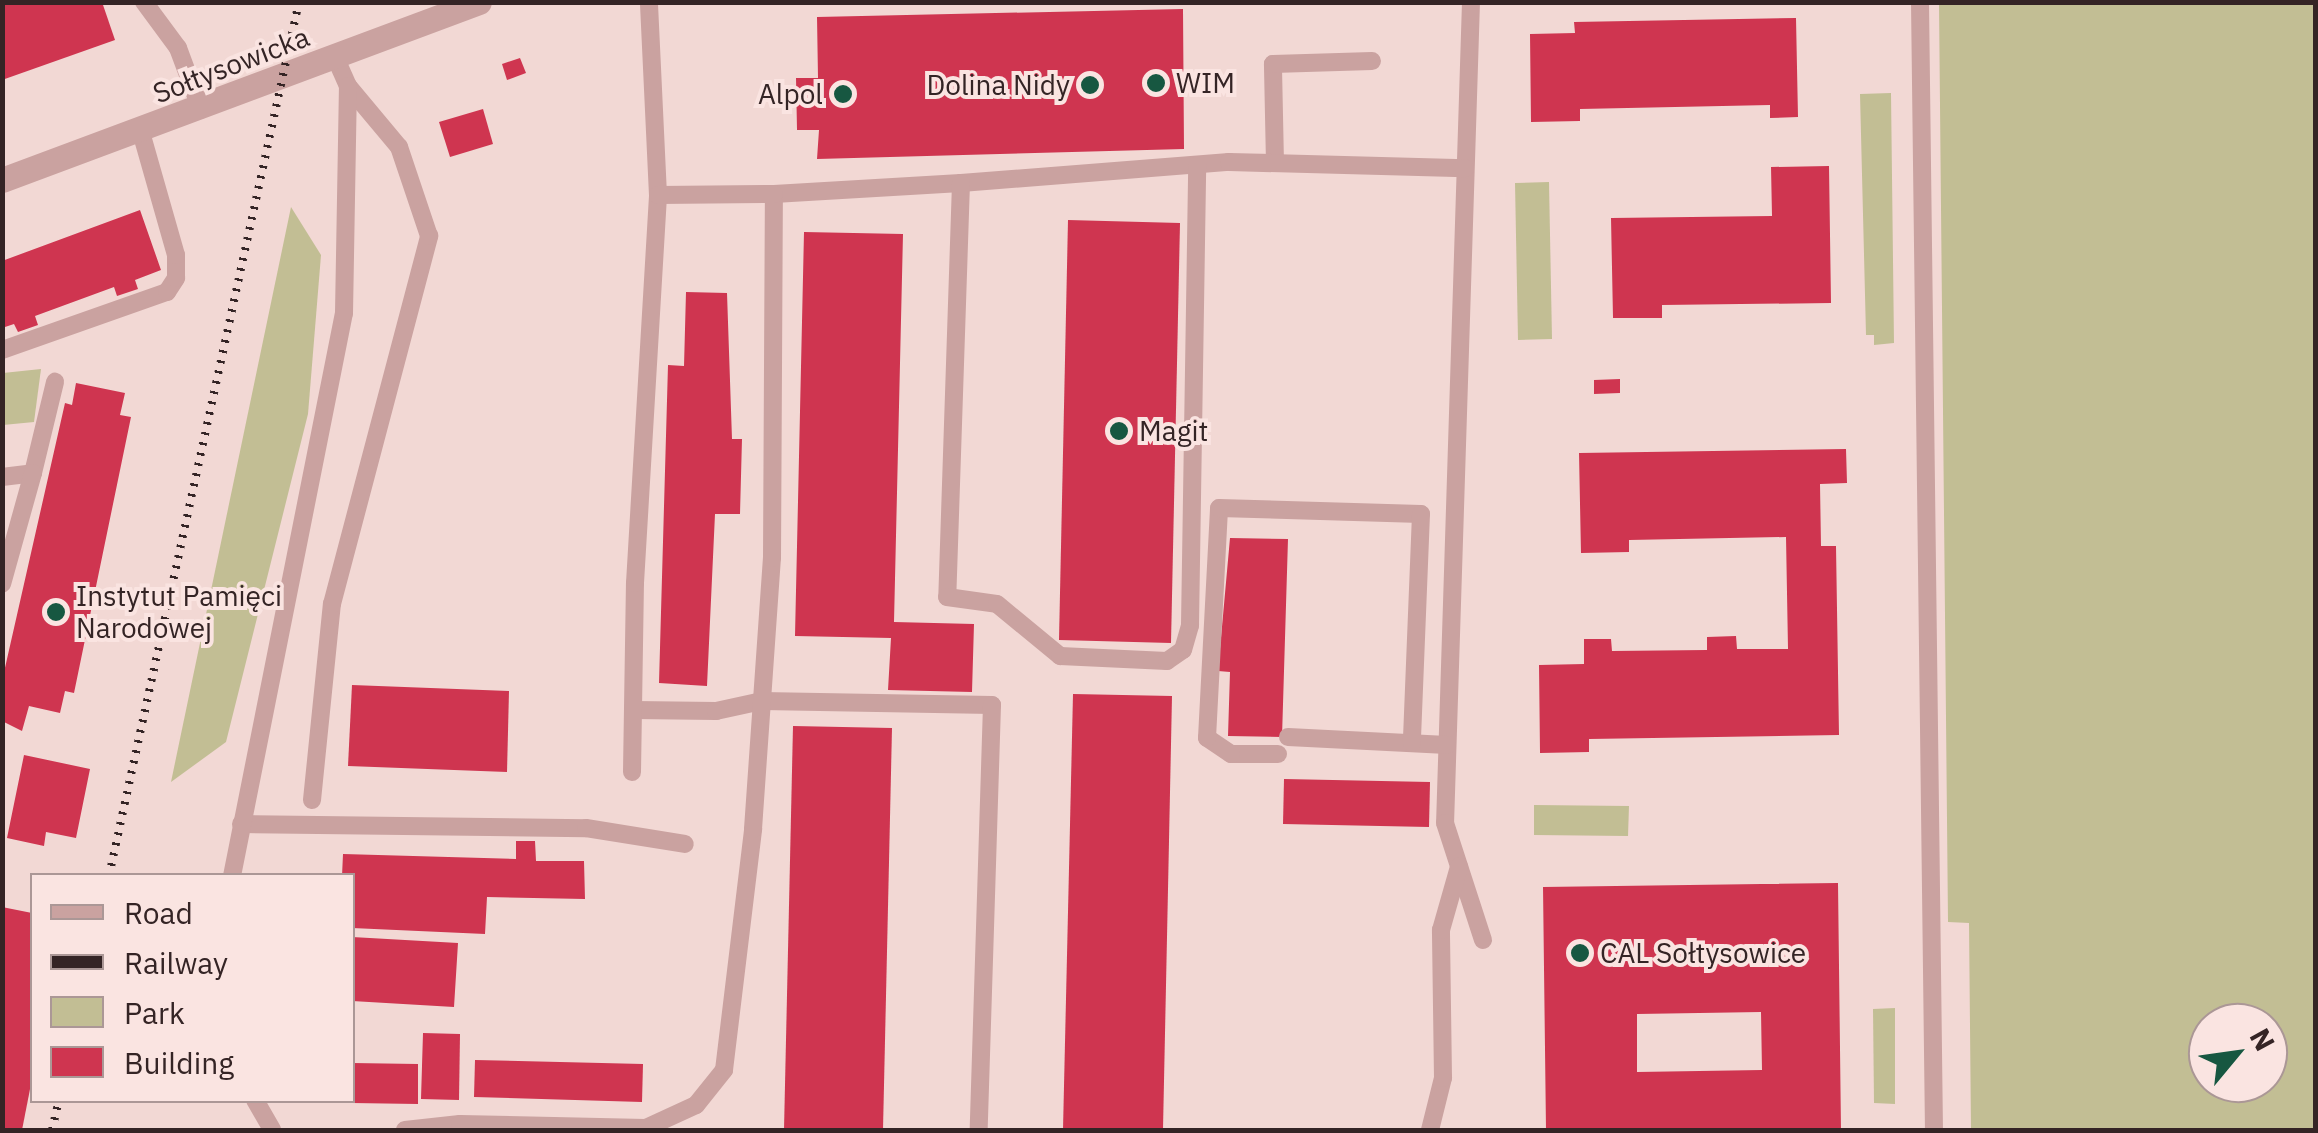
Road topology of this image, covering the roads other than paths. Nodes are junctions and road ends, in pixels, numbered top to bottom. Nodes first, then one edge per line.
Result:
1 (144, 2) edge
2 (479, 2) edge
3 (649, 2) edge
4 (1470, 2) edge
5 (1920, 2) edge
6 (335, 57) junction
7 (1372, 61) dead end
8 (348, 86) junction
9 (201, 110) junction
10 (141, 132) junction
11 (1276, 163) junction
12 (1197, 165) junction
13 (1465, 168) junction
14 (2, 180) edge
15 (960, 183) junction
16 (774, 194) junction
17 (658, 195) junction
18 (2, 350) edge
19 (55, 382) dead end
20 (33, 473) junction
21 (2, 477) edge
22 (2, 584) edge
23 (762, 701) junction
24 (634, 710) junction
25 (1288, 737) dead end
26 (1412, 743) junction
27 (1447, 745) junction
28 (1278, 754) dead end
29 (632, 772) dead end
30 (312, 800) dead end
31 (241, 824) junction
32 (685, 844) dead end
33 (1459, 866) junction
34 (233, 873) edge
35 (1483, 940) dead end
36 (257, 1103) edge
37 (272, 1130) edge
38 (405, 1130) edge
39 (978, 1130) edge
40 (1430, 1130) edge
41 (1934, 1130) edge

1 - 9 lane
2 - 6 street, Sołtysowicka
3 - 17 lane
4 - 13 lane
5 - 41 lane
6 - 8 lane
6 - 9 street, Sołtysowicka
7 - 11 lane
8 - 30 lane
8 - 31 lane
9 - 10 street, Sołtysowicka
10 - 14 street, Sołtysowicka
10 - 18 lane
11 - 12 lane
11 - 13 lane
12 - 15 lane
12 - 15 lane
13 - 27 lane
15 - 16 lane
16 - 17 lane
16 - 23 lane
17 - 24 lane
19 - 20 lane
20 - 21 lane
20 - 22 lane
23 - 24 lane
23 - 38 lane
23 - 39 lane
24 - 29 lane
25 - 26 lane
26 - 27 lane
26 - 28 lane
27 - 33 lane
31 - 32 lane
31 - 34 lane
33 - 35 lane
33 - 40 lane
36 - 37 lane

